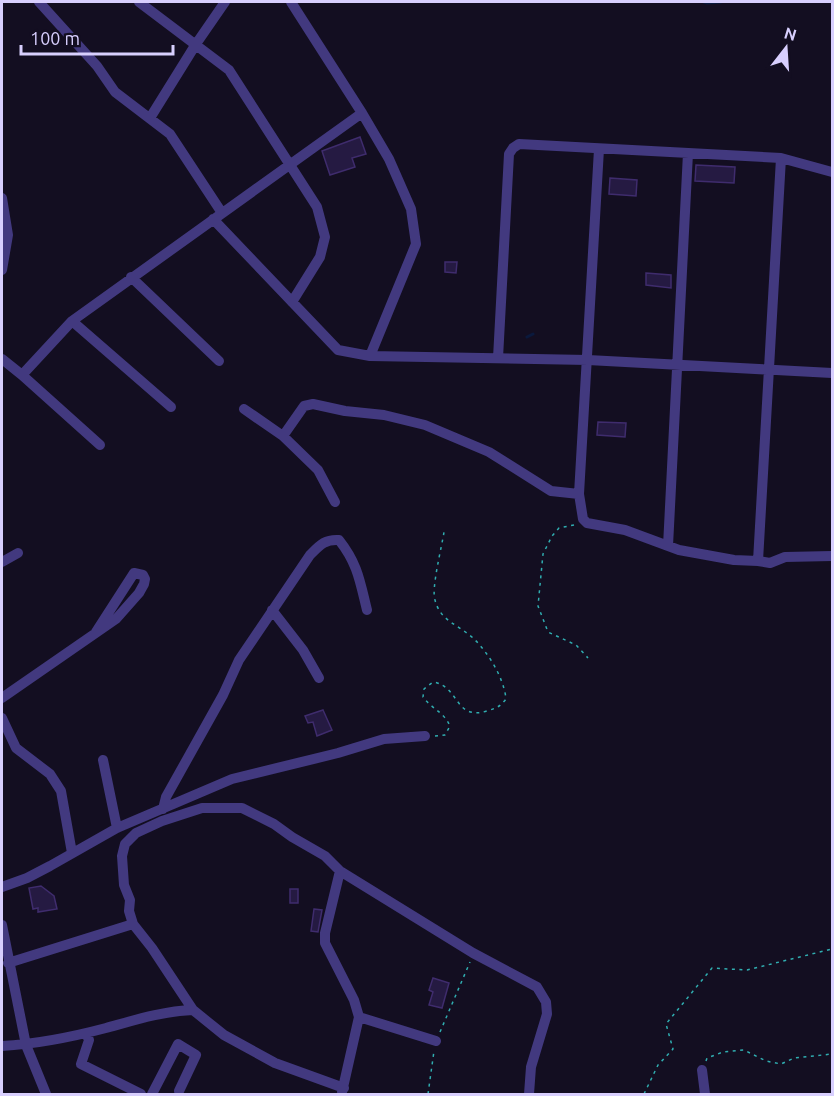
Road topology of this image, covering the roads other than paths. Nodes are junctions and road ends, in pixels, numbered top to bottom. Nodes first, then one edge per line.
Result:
1 (39, 2) edge
2 (139, 2) edge
3 (225, 2) edge
4 (291, 2) edge
5 (196, 44) junction
6 (362, 112) junction
7 (150, 118) junction
8 (599, 149) junction
9 (688, 153) junction
10 (781, 158) junction
11 (290, 164) junction
12 (832, 172) edge
13 (2, 198) edge
14 (218, 216) junction
15 (2, 270) edge
16 (131, 277) junction
17 (292, 302) junction
18 (72, 321) junction
19 (369, 356) junction
20 (2, 358) edge
21 (498, 358) junction
22 (588, 360) junction
23 (219, 361) dead end
24 (677, 365) junction
25 (768, 370) junction
26 (832, 373) edge
27 (22, 375) junction
28 (171, 407) dead end
29 (244, 409) dead end
30 (283, 436) junction
31 (100, 445) dead end
32 (579, 494) junction
33 (335, 502) dead end
34 (668, 546) junction
35 (18, 553) dead end
36 (832, 556) edge
37 (758, 561) junction
38 (2, 562) edge
39 (272, 610) junction
40 (367, 610) dead end
41 (96, 632) junction
42 (319, 678) dead end
43 (2, 698) edge
44 (2, 718) edge
45 (425, 736) road end
46 (103, 760) dead end
47 (163, 809) junction
48 (117, 828) junction
49 (72, 853) junction
50 (340, 871) junction
51 (2, 887) edge
52 (133, 924) junction
53 (2, 925) edge
54 (8, 963) junction
55 (193, 1010) junction
56 (359, 1017) junction
57 (86, 1033) junction
58 (436, 1041) road end
59 (26, 1045) junction
60 (2, 1046) edge
61 (702, 1070) road end
62 (179, 1091) dead end
63 (343, 1091) edge
64 (46, 1095) edge
65 (141, 1095) edge
66 (152, 1095) edge
67 (529, 1095) edge
68 (705, 1095) edge

1 - 7 street
2 - 5 street
3 - 5 street
4 - 6 street
5 - 7 street
5 - 11 street
6 - 11 street
6 - 19 street
7 - 14 street
8 - 9 street
8 - 21 street
8 - 22 street
9 - 10 street
9 - 24 street
10 - 12 street
10 - 25 street
11 - 14 street
11 - 17 street
13 - 15 street
14 - 16 street
14 - 17 street
16 - 18 street
16 - 23 street
17 - 19 street
18 - 27 street
18 - 28 street
19 - 21 street
20 - 27 street
21 - 22 street
22 - 24 street
22 - 32 street
24 - 25 street
24 - 34 street
25 - 26 street
25 - 37 street
27 - 31 street
29 - 30 street
30 - 32 street
30 - 33 street
32 - 34 street
34 - 37 street
35 - 38 street
36 - 37 street
39 - 40 street
39 - 42 street
39 - 47 street
41 - 41 street
41 - 43 street
44 - 49 street
45 - 47 street
46 - 48 street
47 - 48 street
48 - 49 street
49 - 51 street
50 - 52 street
50 - 56 street
50 - 67 street
52 - 54 street
52 - 55 street
53 - 54 street
54 - 59 street
55 - 57 street
55 - 63 street
56 - 58 street
56 - 63 street
57 - 59 street
57 - 65 street
59 - 60 street
59 - 64 street
61 - 68 street
62 - 66 street

